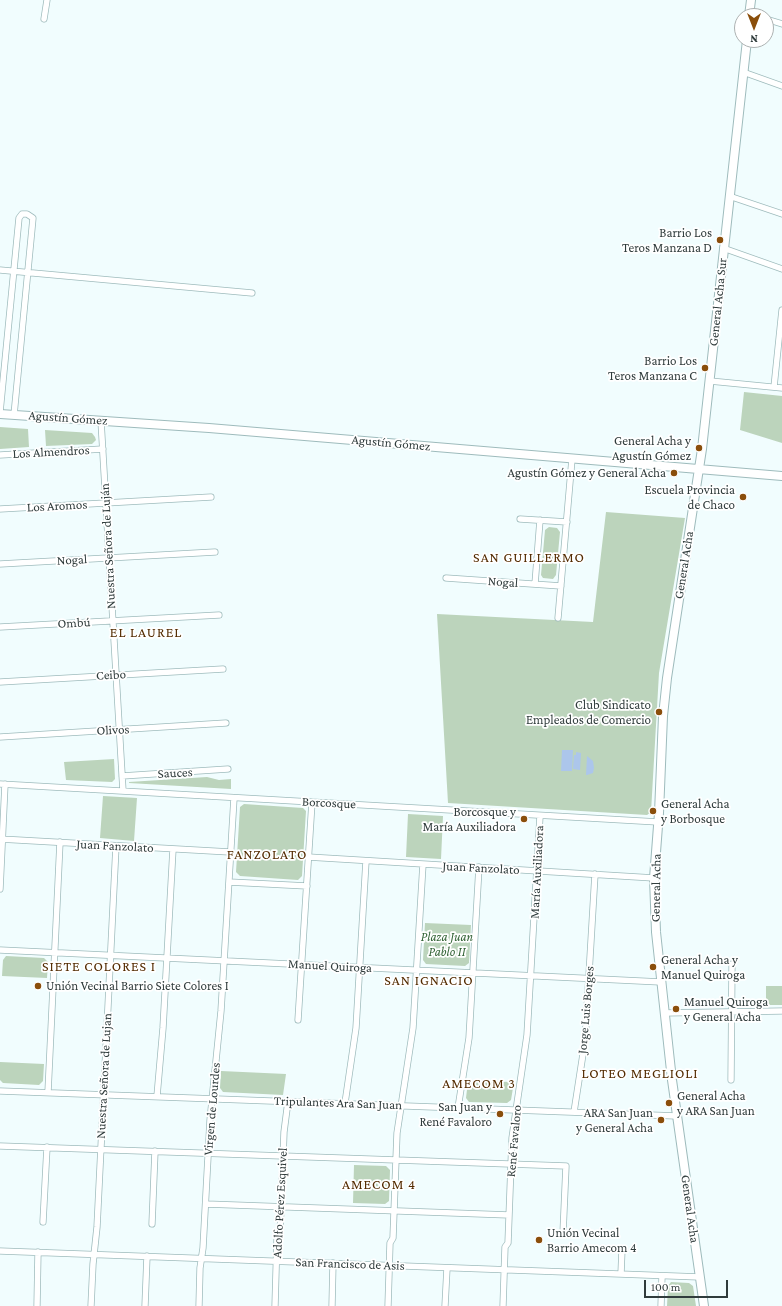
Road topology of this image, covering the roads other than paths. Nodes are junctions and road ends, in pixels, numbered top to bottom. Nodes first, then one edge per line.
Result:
1 (47, 0) edge
2 (44, 19) dead end
3 (745, 48) edge
4 (743, 72) junction
5 (782, 86) edge
6 (729, 196) junction
7 (782, 214) edge
8 (723, 248) junction
9 (782, 269) edge
10 (0, 270) edge
11 (14, 271) junction
12 (28, 272) junction
13 (252, 293) dead end
14 (782, 310) edge
15 (710, 381) junction
16 (774, 387) junction
17 (782, 388) edge
18 (0, 413) edge
19 (14, 415) junction
20 (101, 421) junction
21 (103, 449) junction
22 (0, 455) edge
23 (572, 458) junction
24 (699, 469) junction
25 (782, 476) edge
26 (211, 497) dead end
27 (106, 503) junction
28 (0, 509) edge
29 (520, 518) dead end
30 (540, 520) junction
31 (567, 522) junction
32 (215, 552) dead end
33 (109, 558) junction
34 (0, 564) edge
35 (446, 578) dead end
36 (535, 584) junction
37 (561, 586) junction
38 (219, 614) dead end
39 (558, 618) dead end
40 (113, 621) junction
41 (0, 627) edge
42 (223, 669) dead end
43 (116, 675) junction
44 (0, 682) edge
45 (226, 723) dead end
46 (119, 730) junction
47 (0, 737) edge
48 (228, 769) dead end
49 (122, 776) junction
50 (3, 784) edge
51 (123, 791) junction
52 (234, 798) junction
53 (312, 802) junction
54 (540, 816) junction
55 (658, 822) junction
56 (1, 839) edge
57 (60, 842) junction
58 (116, 846) junction
59 (173, 849) junction
60 (230, 852) junction
61 (308, 857) junction
62 (366, 861) junction
63 (423, 864) junction
64 (479, 867) junction
65 (537, 871) junction
66 (595, 874) junction
67 (654, 878) junction
68 (229, 882) junction
69 (306, 886) junction
70 (0, 889) edge
71 (533, 928) joint
72 (0, 950) edge
73 (54, 952) junction
74 (111, 955) junction
75 (167, 958) junction
76 (224, 961) junction
77 (732, 964) dead end
78 (302, 965) junction
79 (360, 968) junction
80 (416, 970) junction
81 (473, 973) junction
82 (530, 976) junction
83 (589, 979) junction
84 (661, 982) junction
85 (782, 1011) edge
86 (731, 1012) junction
87 (664, 1013) junction
88 (298, 1020) dead end
89 (731, 1080) dead end
90 (0, 1091) edge
91 (48, 1092) junction
92 (103, 1094) junction
93 (157, 1096) junction
94 (212, 1098) junction
95 (288, 1101) junction
96 (345, 1103) junction
97 (401, 1105) junction
98 (458, 1108) junction
99 (516, 1110) junction
100 (574, 1112) junction
101 (677, 1116) junction
102 (0, 1146) edge
103 (46, 1147) junction
104 (100, 1149) junction
105 (155, 1151) junction
106 (208, 1153) junction
107 (283, 1156) junction
108 (396, 1160) junction
109 (511, 1164) junction
110 (206, 1204) junction
111 (281, 1206) junction
112 (394, 1211) junction
113 (509, 1215) junction
114 (43, 1222) dead end
115 (152, 1224) dead end
116 (563, 1234) dead end
117 (622, 1249) dead end
118 (0, 1251) edge
119 (38, 1252) junction
120 (94, 1254) junction
121 (147, 1256) junction
122 (202, 1258) junction
123 (276, 1261) junction
124 (333, 1263) junction
125 (389, 1265) junction
126 (447, 1268) junction
127 (504, 1270) junction
128 (620, 1274) junction
129 (662, 1276) junction
130 (700, 1277) junction
131 (37, 1306) edge
132 (91, 1306) edge
133 (145, 1306) edge
134 (199, 1306) edge
135 (275, 1306) edge
136 (332, 1306) edge
137 (388, 1306) edge
138 (445, 1306) edge
139 (503, 1306) edge
140 (661, 1306) edge
141 (704, 1306) edge

1 - 2 street
3 - 4 main road, General Acha Sur
4 - 5 street
4 - 6 main road, General Acha Sur
6 - 7 street
6 - 8 main road, General Acha Sur
8 - 9 street
8 - 15 main road, General Acha Sur
10 - 11 street
11 - 12 street
11 - 12 street
11 - 18 street
12 - 13 street
12 - 19 street
14 - 16 street
15 - 16 street
15 - 24 main road, General Acha Sur
16 - 17 street
18 - 19 main road, Agustín Gómez
19 - 20 main road, Agustín Gómez
20 - 21 street, Nuestra Señora de Luján
20 - 23 main road, Agustín Gómez
21 - 22 street, Los Almendros
21 - 27 street, Nuestra Señora de Luján
23 - 24 main road, Agustín Gómez
23 - 31 street
24 - 25 main road, Agustín Gómez
24 - 55 main road, General Acha
26 - 27 street, Los Aromos
27 - 28 street, Los Aromos
27 - 33 street, Nuestra Señora de Luján
29 - 30 street
30 - 31 street
30 - 36 street
31 - 37 street
32 - 33 street, Nogal
33 - 34 street, Nogal
33 - 40 street, Nuestra Señora de Luján
35 - 36 street, Nogal
36 - 37 street, Nogal
37 - 39 street
38 - 40 street, Ombú
40 - 41 street, Ombú
40 - 43 street, Nuestra Señora de Luján
42 - 43 street, Ceibo
43 - 44 street, Ceibo
43 - 46 street, Nuestra Señora de Luján
45 - 46 street, Olivos
46 - 47 street, Olivos
46 - 49 street, Nuestra Señora de Luján
48 - 49 street, Sauces
49 - 51 street, Nuestra Señora de Luján
50 - 51 street, Borcosque
50 - 56 street
51 - 52 street, Borcosque
52 - 53 street, Borcosque
52 - 60 street, Virgen de Lourdes
53 - 54 street, Borcosque
53 - 61 street
54 - 55 street, Borcosque
54 - 65 street, María Auxiliadora
55 - 67 main road, General Acha
56 - 57 street, Juan Fanzolato
56 - 70 street
57 - 58 street, Juan Fanzolato
57 - 73 street
58 - 59 street, Juan Fanzolato
58 - 74 street, Nuestra Señora de Lujan
59 - 60 street, Juan Fanzolato
59 - 75 street
60 - 68 street, Virgen de Lourdes
61 - 62 street, Juan Fanzolato
61 - 69 street
62 - 63 street, Juan Fanzolato
62 - 79 street
63 - 64 street, Juan Fanzolato
63 - 80 street
64 - 65 street, Juan Fanzolato
64 - 81 street
65 - 66 street, Juan Fanzolato
65 - 71 street, María Auxiliadora
66 - 67 street, Juan Fanzolato
66 - 83 street, Jorge Luis Borges
67 - 84 main road, General Acha
68 - 69 street
68 - 76 street, Virgen de Lourdes
69 - 78 street
71 - 82 street, René Favaloro
72 - 73 street, Manuel Quiroga
73 - 74 street, Manuel Quiroga
73 - 91 street
74 - 75 street, Manuel Quiroga
74 - 92 street, Nuestra Señora de Lujan
75 - 76 street, Manuel Quiroga
75 - 93 street
76 - 78 street, Manuel Quiroga
76 - 94 street, Virgen de Lourdes
77 - 86 street
78 - 79 street, Manuel Quiroga
78 - 88 street
79 - 80 street, Manuel Quiroga
79 - 96 street
80 - 81 street, Manuel Quiroga
80 - 97 street
81 - 82 street, Manuel Quiroga
81 - 98 street
82 - 83 street, Manuel Quiroga
82 - 99 street, René Favaloro
83 - 84 street, Manuel Quiroga
83 - 100 street, Jorge Luis Borges
84 - 87 main road, General Acha
85 - 86 street
86 - 87 street
86 - 89 street
87 - 101 main road, General Acha
90 - 91 street, Tripulantes Ara San Juan
91 - 92 street, Tripulantes Ara San Juan
92 - 93 street, Tripulantes Ara San Juan
92 - 104 street, Nuestra Señora de Lujan
93 - 94 street, Tripulantes Ara San Juan
94 - 95 street, Tripulantes Ara San Juan
94 - 106 street, Virgen de Lourdes
95 - 96 street, Tripulantes Ara San Juan
95 - 107 street, Adolfo Pérez Esquivel
96 - 97 street, Tripulantes Ara San Juan
97 - 98 street, Tripulantes Ara San Juan
97 - 108 street
98 - 99 street, Tripulantes Ara San Juan
99 - 100 street, Tripulantes Ara San Juan
99 - 109 street, René Favaloro
100 - 101 street, Tripulantes Ara San Juan
101 - 130 main road, General Acha
102 - 103 street
103 - 104 street
103 - 114 street
104 - 105 street
104 - 120 street, Nuestra Señora de Lujan
105 - 106 street
105 - 115 street
106 - 107 street
106 - 110 street, Virgen de Lourdes
107 - 108 street
107 - 111 street, Adolfo Pérez Esquivel
108 - 109 street
108 - 112 street
109 - 113 street, René Favaloro
109 - 116 street
110 - 111 street
110 - 122 street, Virgen de Lourdes
111 - 112 street
111 - 123 street, Adolfo Pérez Esquivel
112 - 113 street
112 - 125 street
113 - 127 street, René Favaloro
117 - 128 street
118 - 119 street, San Francisco de Asis
119 - 120 street, San Francisco de Asis
119 - 131 street
120 - 121 street, San Francisco de Asis
120 - 132 street, Nuestra Señora de Lujan
121 - 122 street, San Francisco de Asis
121 - 133 street
122 - 123 street, San Francisco de Asis
122 - 134 street, Virgen de Lourdes
123 - 124 street, San Francisco de Asis
123 - 135 street, Adolfo Pérez Esquivel
124 - 125 street, San Francisco de Asis
124 - 136 street
125 - 126 street, San Francisco de Asis
125 - 137 street
126 - 127 street, San Francisco de Asis
126 - 138 street
127 - 128 street, San Francisco de Asis
127 - 139 street, René Favaloro
128 - 129 street, San Francisco de Asis
129 - 130 street, San Francisco de Asis
129 - 140 street
130 - 141 main road, General Acha

